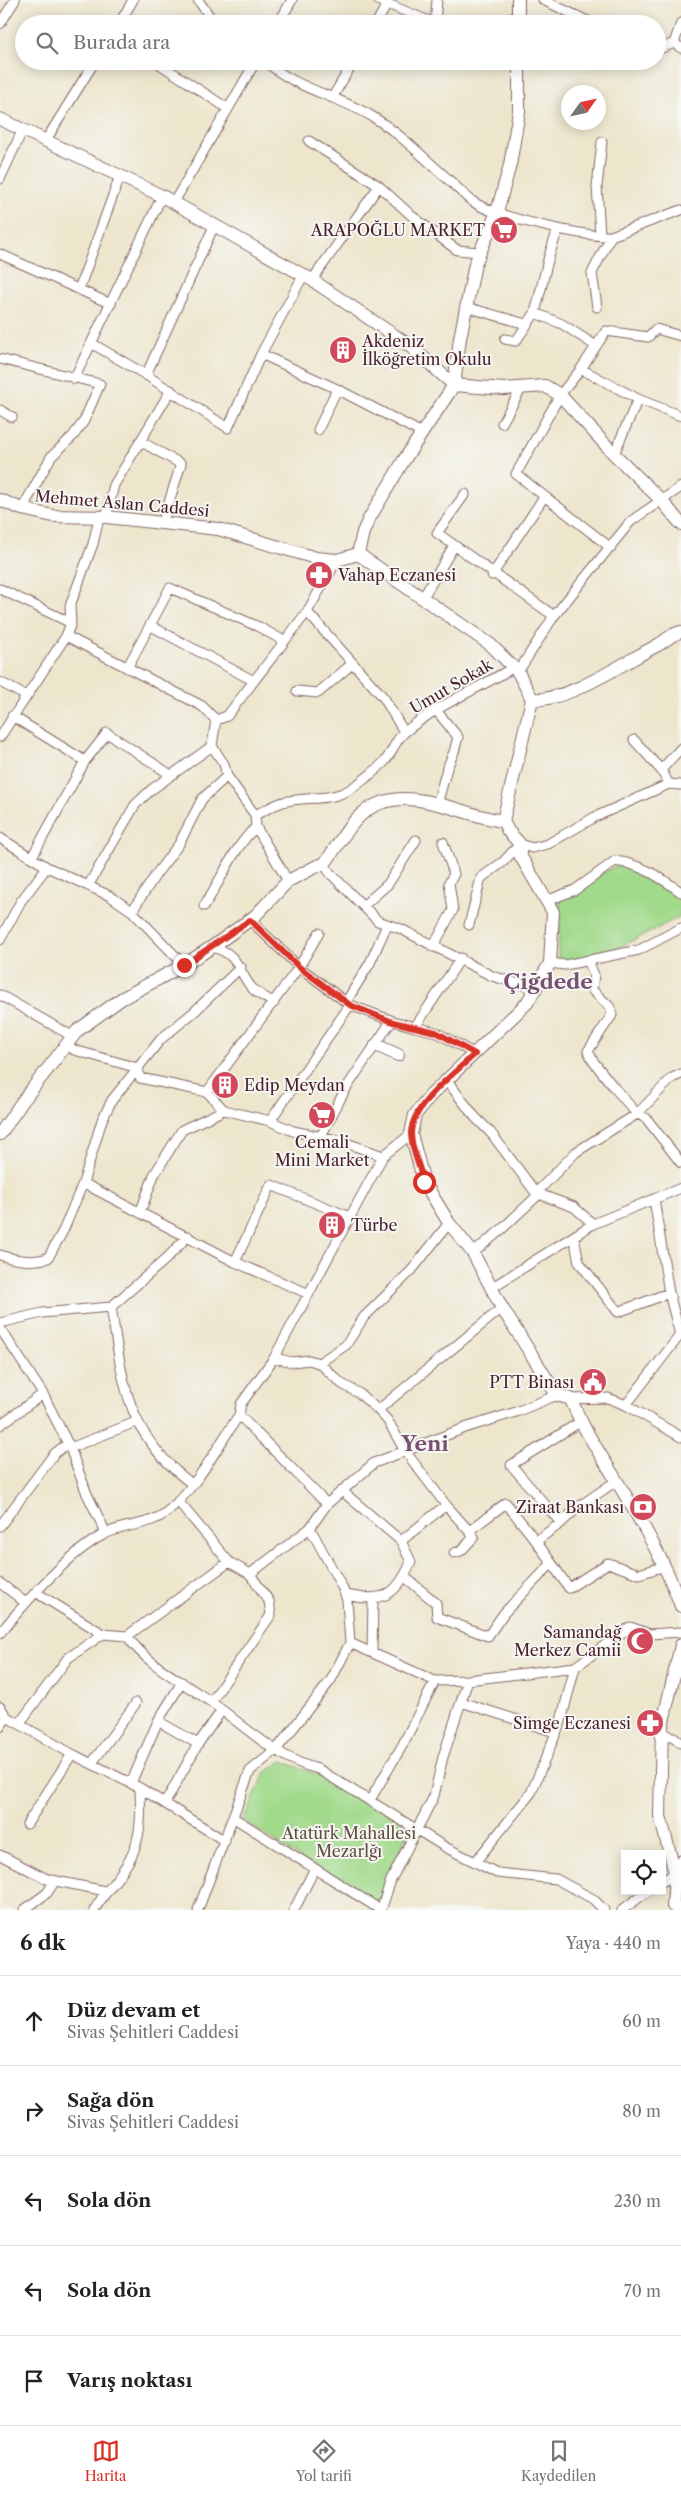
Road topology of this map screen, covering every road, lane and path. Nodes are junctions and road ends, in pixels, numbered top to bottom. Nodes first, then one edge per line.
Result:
1 (15, 0) edge
2 (133, 0) edge
3 (198, 0) edge
4 (292, 0) edge
5 (378, 0) edge
6 (437, 0) edge
7 (518, 0) edge
8 (542, 0) edge
9 (387, 4) junction
10 (124, 15) edge
11 (209, 15) edge
12 (283, 15) edge
13 (381, 15) edge
14 (408, 15) edge
15 (436, 15) edge
16 (518, 15) edge
17 (574, 15) edge
18 (681, 23) edge
19 (0, 24) edge
20 (677, 46) edge
21 (89, 70) edge
22 (169, 70) edge
23 (250, 70) edge
24 (278, 70) edge
25 (349, 70) edge
26 (519, 70) edge
27 (332, 98) junction
28 (227, 108) junction
29 (0, 119) edge
30 (23, 129) junction
31 (46, 140) junction
32 (308, 141) dead end
33 (602, 142) dead end
34 (120, 176) junction
35 (0, 179) edge
36 (379, 186) junction
37 (162, 196) junction
38 (174, 202) junction
39 (681, 210) edge
40 (497, 212) junction
41 (214, 226) junction
42 (558, 229) junction
43 (600, 236) junction
44 (611, 236) junction
45 (480, 252) junction
46 (0, 254) edge
47 (308, 278) junction
48 (80, 289) junction
49 (111, 304) junction
50 (466, 307) junction
51 (597, 307) dead end
52 (535, 313) junction
53 (526, 324) junction
54 (681, 336) edge
55 (505, 338) dead end
56 (91, 343) junction
57 (596, 346) junction
58 (261, 354) junction
59 (0, 359) edge
60 (581, 369) junction
61 (146, 374) junction
62 (74, 379) junction
63 (454, 385) junction
64 (337, 389) junction
65 (521, 389) junction
66 (171, 390) junction
67 (560, 395) junction
68 (638, 399) junction
69 (0, 410) edge
70 (681, 416) edge
71 (12, 417) dead end
72 (502, 423) dead end
73 (318, 430) dead end
74 (422, 433) junction
75 (140, 441) junction
76 (614, 454) junction
77 (681, 487) edge
78 (465, 494) dead end
79 (544, 497) junction
80 (0, 500) edge
81 (662, 501) junction
82 (22, 509) junction
83 (102, 517) junction
84 (163, 521) junction
85 (681, 524) edge
86 (454, 546) junction
87 (611, 548) junction
88 (358, 554) junction
89 (336, 560) junction
90 (492, 575) junction
91 (0, 589) edge
92 (422, 599) junction
93 (307, 612) junction
94 (554, 616) junction
95 (71, 623) junction
96 (151, 626) junction
97 (680, 629) edge
98 (66, 636) junction
99 (284, 641) junction
100 (353, 663) junction
101 (127, 668) junction
102 (516, 670) junction
103 (254, 681) junction
104 (0, 682) edge
105 (297, 691) dead end
106 (26, 696) junction
107 (532, 699) junction
108 (435, 709) junction
109 (12, 716) junction
110 (216, 720) junction
111 (404, 732) junction
112 (0, 737) edge
113 (634, 740) dead end
114 (212, 746) junction
115 (681, 748) edge
116 (85, 761) junction
117 (661, 770) junction
118 (171, 775) junction
119 (227, 776) junction
120 (669, 784) junction
121 (681, 785) edge
122 (437, 805) junction
123 (255, 815) junction
124 (503, 821) junction
125 (256, 827) junction
126 (0, 838) edge
127 (416, 840) dead end
128 (443, 842) dead end
129 (520, 844) junction
130 (32, 858) junction
131 (324, 864) junction
132 (47, 867) junction
133 (288, 882) junction
134 (88, 886) junction
135 (681, 892) edge
136 (546, 902) junction
137 (204, 906) dead end
138 (363, 906) junction
139 (132, 911) junction
140 (250, 920) junction
141 (387, 924) junction
142 (468, 925) dead end
143 (681, 928) edge
144 (319, 933) dead end
145 (0, 940) edge
146 (212, 946) junction
147 (433, 947) junction
148 (461, 958) junction
149 (588, 960) junction
150 (550, 963) junction
151 (184, 965) junction
152 (240, 967) junction
153 (299, 967) junction
154 (536, 989) junction
155 (0, 996) edge
156 (274, 1003) junction
157 (348, 1004) junction
158 (393, 1022) junction
159 (415, 1027) junction
160 (69, 1040) junction
161 (376, 1045) junction
162 (398, 1054) dead end
163 (475, 1054) junction
164 (138, 1068) junction
165 (681, 1074) edge
166 (447, 1081) junction
167 (207, 1092) junction
168 (224, 1110) junction
169 (637, 1114) junction
170 (270, 1121) junction
171 (0, 1134) edge
172 (411, 1134) junction
173 (321, 1136) junction
174 (383, 1156) junction
175 (681, 1163) edge
176 (83, 1183) junction
177 (681, 1188) edge
178 (536, 1193) junction
179 (654, 1198) junction
180 (140, 1213) junction
181 (350, 1217) junction
182 (450, 1223) junction
183 (593, 1224) junction
184 (188, 1236) junction
185 (574, 1237) junction
186 (472, 1253) junction
187 (0, 1255) edge
188 (235, 1262) junction
189 (491, 1288) junction
190 (670, 1293) junction
191 (310, 1294) junction
192 (111, 1307) junction
193 (502, 1308) junction
194 (0, 1323) edge
195 (0, 1328) edge
196 (681, 1335) edge
197 (274, 1358) junction
198 (320, 1364) junction
199 (43, 1394) junction
200 (557, 1395) junction
201 (571, 1399) junction
202 (626, 1405) junction
203 (378, 1410) junction
204 (239, 1415) junction
205 (136, 1422) junction
206 (580, 1422) junction
207 (0, 1425) edge
208 (681, 1437) edge
209 (69, 1446) junction
210 (405, 1451) junction
211 (616, 1481) junction
212 (192, 1484) junction
213 (342, 1491) junction
214 (178, 1501) junction
215 (327, 1504) junction
216 (446, 1505) junction
217 (561, 1523) junction
218 (0, 1526) edge
219 (310, 1528) junction
220 (469, 1532) junction
221 (106, 1533) junction
222 (536, 1541) junction
223 (401, 1542) junction
224 (454, 1553) dead end
225 (229, 1562) junction
226 (550, 1564) junction
227 (665, 1566) junction
228 (250, 1574) junction
229 (405, 1577) junction
230 (0, 1583) edge
231 (37, 1593) junction
232 (345, 1595) junction
233 (373, 1599) junction
234 (680, 1599) edge
235 (26, 1603) junction
236 (681, 1632) edge
237 (0, 1633) edge
238 (102, 1634) junction
239 (127, 1636) junction
240 (350, 1643) junction
241 (681, 1645) edge
242 (372, 1652) junction
243 (575, 1667) junction
244 (468, 1680) junction
245 (435, 1681) junction
246 (182, 1682) junction
247 (211, 1702) junction
248 (460, 1702) junction
249 (136, 1703) dead end
250 (0, 1707) edge
251 (222, 1710) junction
252 (7, 1718) junction
253 (158, 1722) junction
254 (19, 1724) junction
255 (0, 1727) edge
256 (555, 1732) junction
257 (662, 1734) junction
258 (198, 1744) junction
259 (681, 1744) edge
260 (276, 1750) junction
261 (72, 1754) junction
262 (92, 1763) junction
263 (130, 1783) junction
264 (140, 1788) junction
265 (370, 1800) junction
266 (164, 1803) junction
267 (234, 1818) junction
268 (28, 1824) dead end
269 (416, 1829) junction
270 (225, 1841) junction
271 (0, 1855) edge
272 (681, 1860) edge
273 (476, 1862) junction
274 (314, 1870) junction
275 (675, 1873) junction
276 (666, 1879) edge
277 (55, 1881) junction
278 (105, 1891) junction
279 (643, 1895) edge
280 (24, 1910) edge
281 (94, 1910) edge
282 (198, 1910) edge
283 (294, 1910) edge
284 (381, 1910) edge
285 (604, 1910) edge
286 (622, 1910) edge
287 (679, 1910) edge

1 - 19 street
2 - 10 street
3 - 11 street
4 - 12 street
5 - 9 street
6 - 15 street
7 - 16 street
8 - 17 street
9 - 13 street
9 - 14 street
18 - 20 street
21 - 31 street
22 - 28 street
23 - 28 street
24 - 27 street
25 - 27 street
26 - 40 street
27 - 40 street
28 - 38 street
29 - 30 street
30 - 31 street
30 - 35 street
31 - 34 street
32 - 36 street
33 - 43 street
34 - 37 street
34 - 48 street
36 - 45 street
36 - 47 street
37 - 38 street
37 - 49 street
38 - 41 street
39 - 44 street
40 - 42 street
40 - 45 street
41 - 47 street
41 - 61 street
42 - 43 street
42 - 52 street
43 - 44 street
44 - 51 street
45 - 50 street
46 - 48 street
47 - 58 street
47 - 63 street
48 - 49 street
49 - 56 street
50 - 53 street
50 - 63 street
52 - 53 street
52 - 57 street
53 - 55 street
54 - 57 street
56 - 61 street
56 - 62 street
57 - 60 street
58 - 64 street
58 - 66 street
59 - 62 street
60 - 67 street
60 - 68 street
61 - 66 street
62 - 82 street
63 - 65 street
63 - 74 street
64 - 73 street
64 - 74 street
65 - 67 street
65 - 72 street
66 - 75 street
67 - 76 street
67 - 79 street
68 - 70 street
68 - 76 street
69 - 71 street
74 - 88 street
75 - 83 street
75 - 84 street
76 - 81 street
77 - 81 street, Umut Sokak
78 - 86 street
79 - 87 street
79 - 90 street
80 - 82 street, Mehmet Aslan Caddesi
81 - 85 street
81 - 87 street, Umut Sokak
82 - 83 street, Mehmet Aslan Caddesi
83 - 84 street, Mehmet Aslan Caddesi
83 - 95 street
84 - 89 street, Mehmet Aslan Caddesi
86 - 90 street
86 - 92 street
87 - 94 street, Umut Sokak
88 - 89 street, Mehmet Aslan Caddesi
88 - 92 street
89 - 93 street
90 - 94 street
91 - 95 street
92 - 102 street
93 - 99 street
93 - 100 street
94 - 102 street, Umut Sokak
95 - 98 street
96 - 99 street
96 - 101 street
96 - 103 street
97 - 107 street
98 - 101 street
98 - 106 street
99 - 103 street
100 - 105 street
100 - 111 street
101 - 110 street
102 - 107 street
102 - 108 street, Umut Sokak
103 - 110 street
104 - 106 street
106 - 109 street
107 - 124 street
108 - 111 street, Umut Sokak
108 - 122 street
109 - 112 street
109 - 116 street
110 - 114 street
111 - 123 street, Umut Sokak
113 - 117 street
114 - 118 street
114 - 119 street
115 - 117 street
116 - 118 street
116 - 130 street
117 - 120 street
118 - 134 street
119 - 123 street
119 - 139 street
120 - 121 street
120 - 129 street
122 - 124 street
122 - 131 street
123 - 125 street
124 - 129 street
125 - 133 street
125 - 137 street
126 - 130 street
127 - 138 street
128 - 147 street
129 - 136 street
129 - 142 street
130 - 132 street
131 - 133 street
131 - 138 street
132 - 134 street
132 - 145 street
133 - 140 street
134 - 139 street
135 - 136 street
136 - 150 street
138 - 141 street
139 - 151 street
140 - 146 street
140 - 153 street
141 - 147 street
141 - 157 street
143 - 149 street
144 - 153 street
146 - 151 street
146 - 152 street
147 - 148 street
148 - 154 street
148 - 159 street
149 - 150 street
149 - 169 street
150 - 154 street
151 - 160 street
152 - 156 street
152 - 164 street
153 - 156 street
153 - 157 street
154 - 163 street
155 - 160 street
156 - 167 street
157 - 158 street
157 - 170 street
158 - 159 street
158 - 161 street
159 - 163 street
160 - 164 street
160 - 171 street
161 - 162 street
161 - 173 street
163 - 166 street
164 - 167 street
164 - 176 street
165 - 169 street
166 - 172 street
166 - 178 street
167 - 168 street
168 - 170 street
168 - 180 street
169 - 175 street
169 - 178 street
170 - 173 street
172 - 174 street
172 - 182 street
173 - 174 street
174 - 181 street
176 - 180 street
176 - 187 street
177 - 179 street
178 - 183 street
178 - 186 street
179 - 183 street
179 - 190 street
180 - 184 street
181 - 188 street
181 - 191 street
182 - 186 street
182 - 198 street
183 - 185 street
184 - 188 street
184 - 192 street
185 - 189 street
185 - 190 street
186 - 189 street
188 - 191 street
189 - 193 street
190 - 196 street
191 - 197 street
192 - 194 street
192 - 205 street
193 - 200 street
193 - 203 street
195 - 199 street
196 - 202 street
197 - 198 street
197 - 204 street
198 - 203 street
199 - 207 street
199 - 209 street
200 - 201 street
200 - 210 street
201 - 202 street
201 - 206 street
202 - 208 street
203 - 210 street
204 - 212 street
204 - 215 street
205 - 209 street
205 - 212 street
206 - 211 street
206 - 217 street
209 - 218 street
209 - 221 street
210 - 213 street
210 - 216 street
211 - 217 street
211 - 227 street
212 - 214 street
213 - 215 street
213 - 223 street
214 - 221 street
214 - 225 street
215 - 219 street
216 - 220 street
216 - 223 street
217 - 222 street
219 - 228 street
219 - 232 street
220 - 222 street
220 - 224 street
221 - 231 street
222 - 226 street
223 - 229 street
225 - 228 street
225 - 239 street
226 - 227 street
226 - 229 street
227 - 234 street
228 - 247 street
229 - 233 street
230 - 235 street
231 - 235 street
231 - 238 street
232 - 233 street
232 - 240 street
233 - 242 street
235 - 237 street
236 - 243 street
238 - 239 street
238 - 254 street
239 - 246 street
240 - 242 street
240 - 260 street
241 - 257 street
242 - 245 street
243 - 244 street
243 - 256 street
244 - 245 street
244 - 248 street
245 - 265 street
246 - 247 street
246 - 253 street
247 - 251 street
248 - 256 street
248 - 269 street
249 - 262 street
250 - 252 street
251 - 258 street
251 - 260 street
252 - 254 street
252 - 255 street
253 - 258 street
253 - 263 street
254 - 261 street
256 - 273 street
257 - 259 street
257 - 275 street
258 - 266 street
260 - 265 street
260 - 267 street
261 - 262 street
261 - 268 street
262 - 263 street
263 - 264 street
264 - 266 street
264 - 278 street
265 - 269 street
266 - 270 street
267 - 270 street
267 - 274 street
269 - 273 street
269 - 284 street
270 - 282 street
271 - 277 street
272 - 275 street
273 - 285 street
274 - 283 street
274 - 284 street
275 - 276 street
275 - 287 street
277 - 278 street
277 - 280 street
278 - 281 street
279 - 286 street

